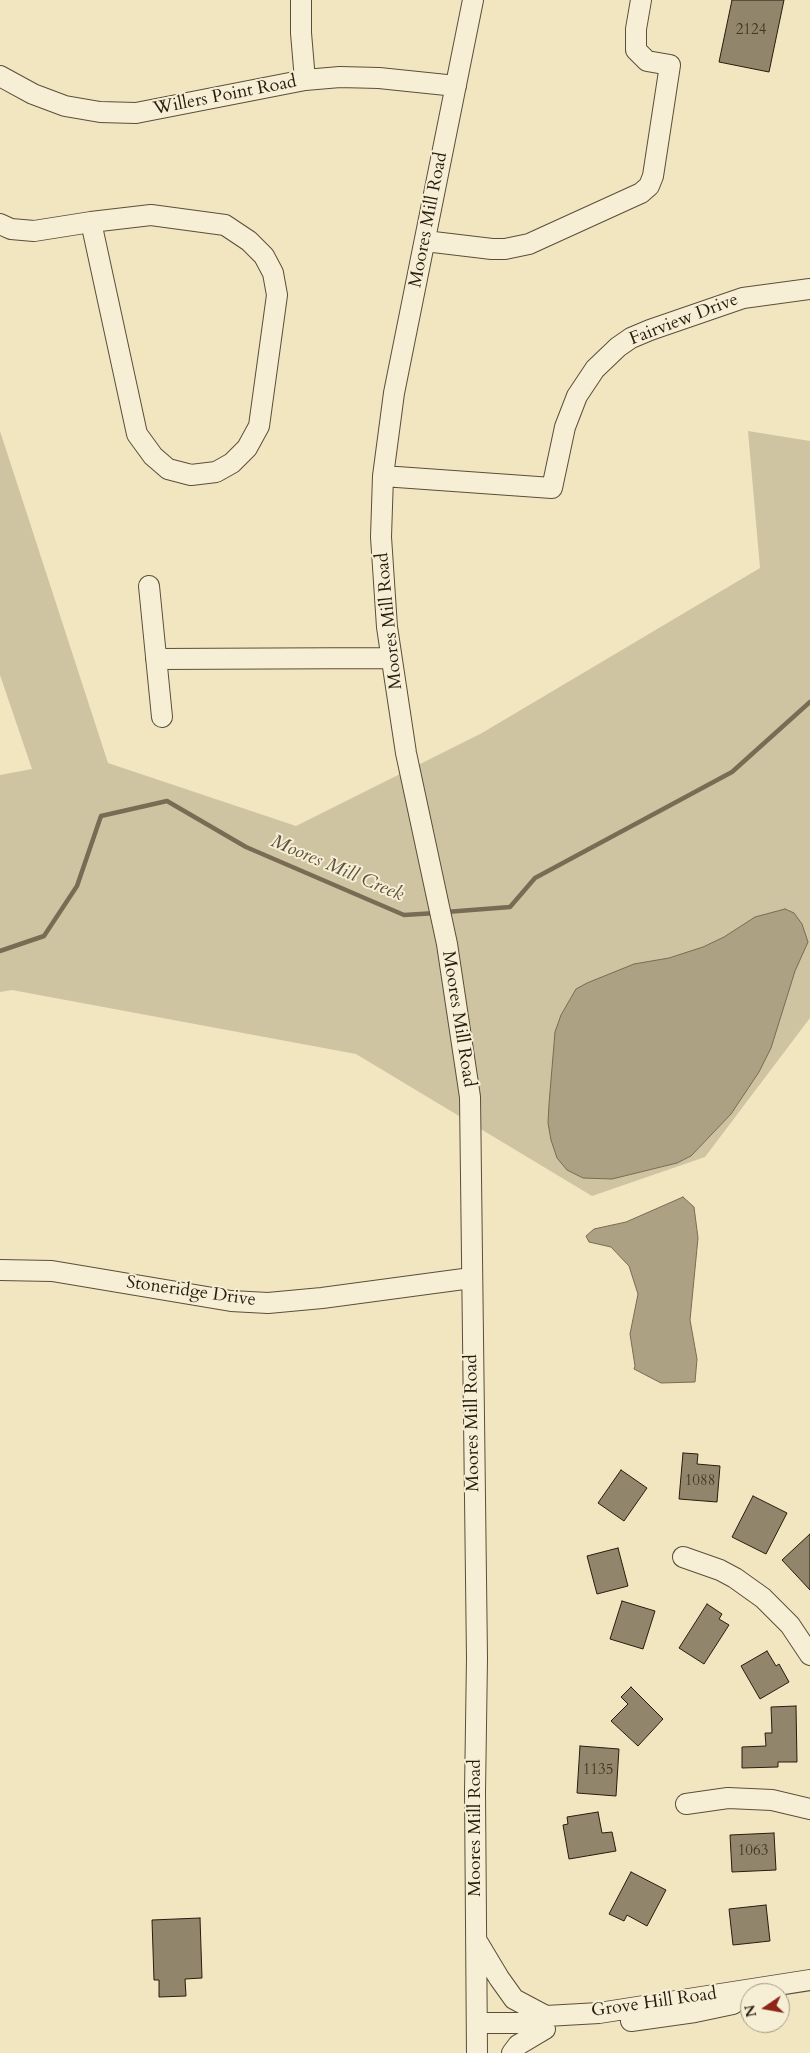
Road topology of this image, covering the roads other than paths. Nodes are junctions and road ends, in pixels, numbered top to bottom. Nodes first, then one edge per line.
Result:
1 (301, 0) edge
2 (473, 0) edge
3 (641, 0) edge
4 (0, 76) edge
5 (305, 80) junction
6 (456, 86) junction
7 (91, 222) junction
8 (0, 224) edge
9 (425, 240) junction
10 (810, 289) edge
11 (383, 476) junction
12 (149, 586) dead end
13 (392, 658) junction
14 (156, 659) junction
15 (162, 717) dead end
16 (0, 1270) edge
17 (472, 1278) junction
18 (683, 1557) dead end
19 (810, 1656) edge
20 (686, 1804) dead end
21 (810, 1809) edge
22 (477, 1943) junction
23 (810, 1980) edge
24 (810, 1992) edge
25 (790, 1995) edge
26 (740, 2003) edge
27 (478, 2023) junction
28 (540, 2023) junction
29 (477, 2053) edge
30 (512, 2053) edge

1 - 5 street
2 - 6 street, Moores Mill Road
3 - 9 street
4 - 5 street, Willers Point Road
5 - 6 street, Willers Point Road
6 - 9 street, Moores Mill Road
7 - 7 street
7 - 8 street
9 - 11 street, Moores Mill Road
10 - 11 street, Fairview Drive
11 - 13 street, Moores Mill Road
12 - 14 street
13 - 14 street
13 - 17 street, Moores Mill Road
14 - 15 street
16 - 17 street, Stoneridge Drive
17 - 22 street, Moores Mill Road
18 - 19 street
20 - 21 street
22 - 27 street, Moores Mill Road
22 - 28 street
23 - 28 street, Grove Hill Road
24 - 25 street
26 - 28 street, Grove Hill Road
27 - 28 street, Grove Hill Road
27 - 29 street, Moores Mill Road
28 - 30 street

